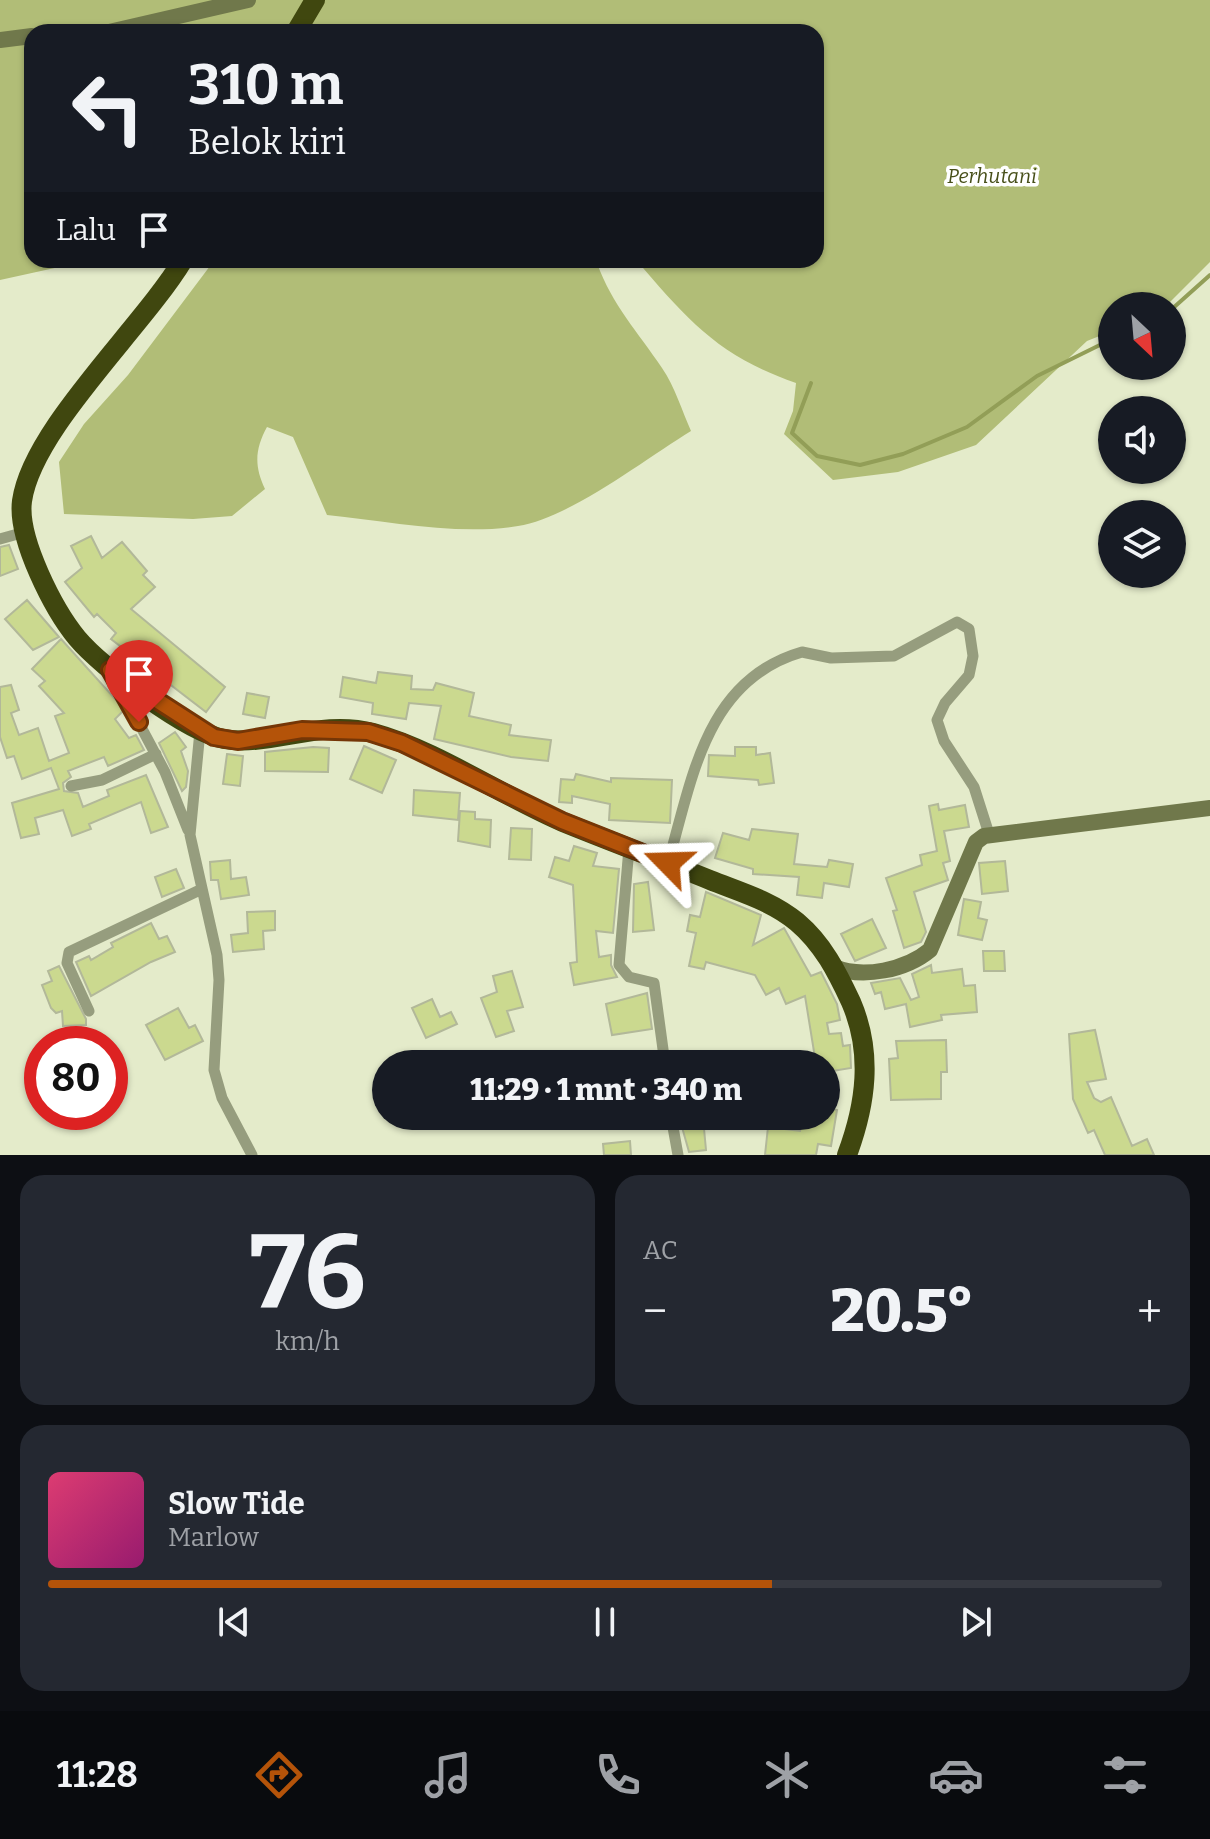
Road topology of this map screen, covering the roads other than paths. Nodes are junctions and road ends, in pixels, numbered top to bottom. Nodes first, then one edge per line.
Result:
1 (248, 0) edge
2 (315, 0) edge
3 (144, 24) edge
4 (301, 24) edge
5 (24, 37) edge
6 (0, 40) edge
7 (178, 268) edge
8 (25, 532) junction
9 (0, 539) edge
10 (110, 670) junction
11 (200, 731) junction
12 (156, 754) junction
13 (71, 786) dead end
14 (1210, 808) edge
15 (989, 834) junction
16 (190, 835) junction
17 (629, 848) junction
18 (668, 863) junction
19 (202, 889) junction
20 (834, 967) junction
21 (89, 1011) dead end
22 (663, 1050) edge
23 (674, 1130) edge
24 (252, 1155) edge
25 (678, 1155) edge
26 (847, 1155) edge

1 - 3 street
2 - 4 highway
5 - 6 street
7 - 8 highway
8 - 9 street
8 - 10 highway
10 - 11 highway
10 - 12 street
11 - 16 street
11 - 17 highway
12 - 13 street
12 - 16 street
14 - 15 street
15 - 18 street
15 - 20 street
16 - 19 street
17 - 18 highway
17 - 22 street
18 - 20 highway
19 - 21 street
19 - 24 street
20 - 26 highway
23 - 25 street

